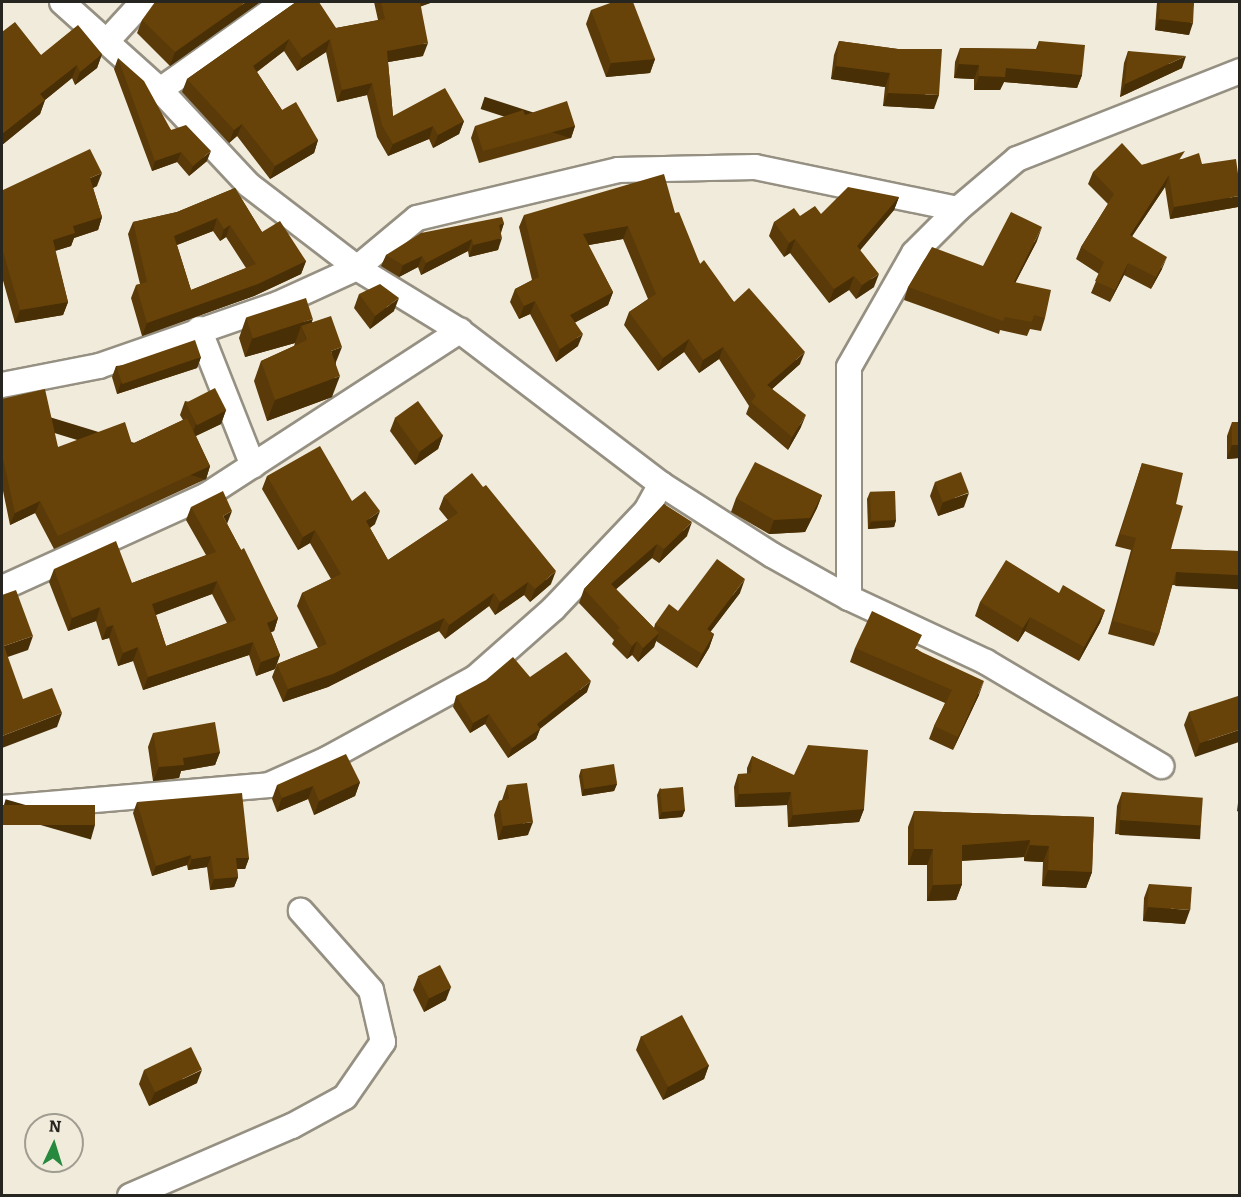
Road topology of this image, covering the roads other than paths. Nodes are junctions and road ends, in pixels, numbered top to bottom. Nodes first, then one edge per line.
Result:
1 (62, 2) edge
2 (143, 2) edge
3 (284, 2) edge
4 (108, 40) junction
5 (1239, 71) edge
6 (160, 90) junction
7 (958, 209) junction
8 (357, 268) junction
9 (199, 329) junction
10 (460, 331) junction
11 (2, 385) edge
12 (253, 466) junction
13 (661, 484) junction
14 (2, 588) edge
15 (849, 598) junction
16 (1161, 766) dead end
17 (2, 808) edge
18 (301, 911) dead end
19 (130, 1196) edge

1 - 4 street
2 - 4 street
3 - 6 street
4 - 6 street
5 - 7 street
6 - 8 street
7 - 8 street
7 - 15 street
8 - 9 street
8 - 10 street
9 - 11 street
9 - 12 street
10 - 12 street
10 - 13 street
12 - 14 street
13 - 15 street
13 - 17 street
15 - 16 street
18 - 19 street

